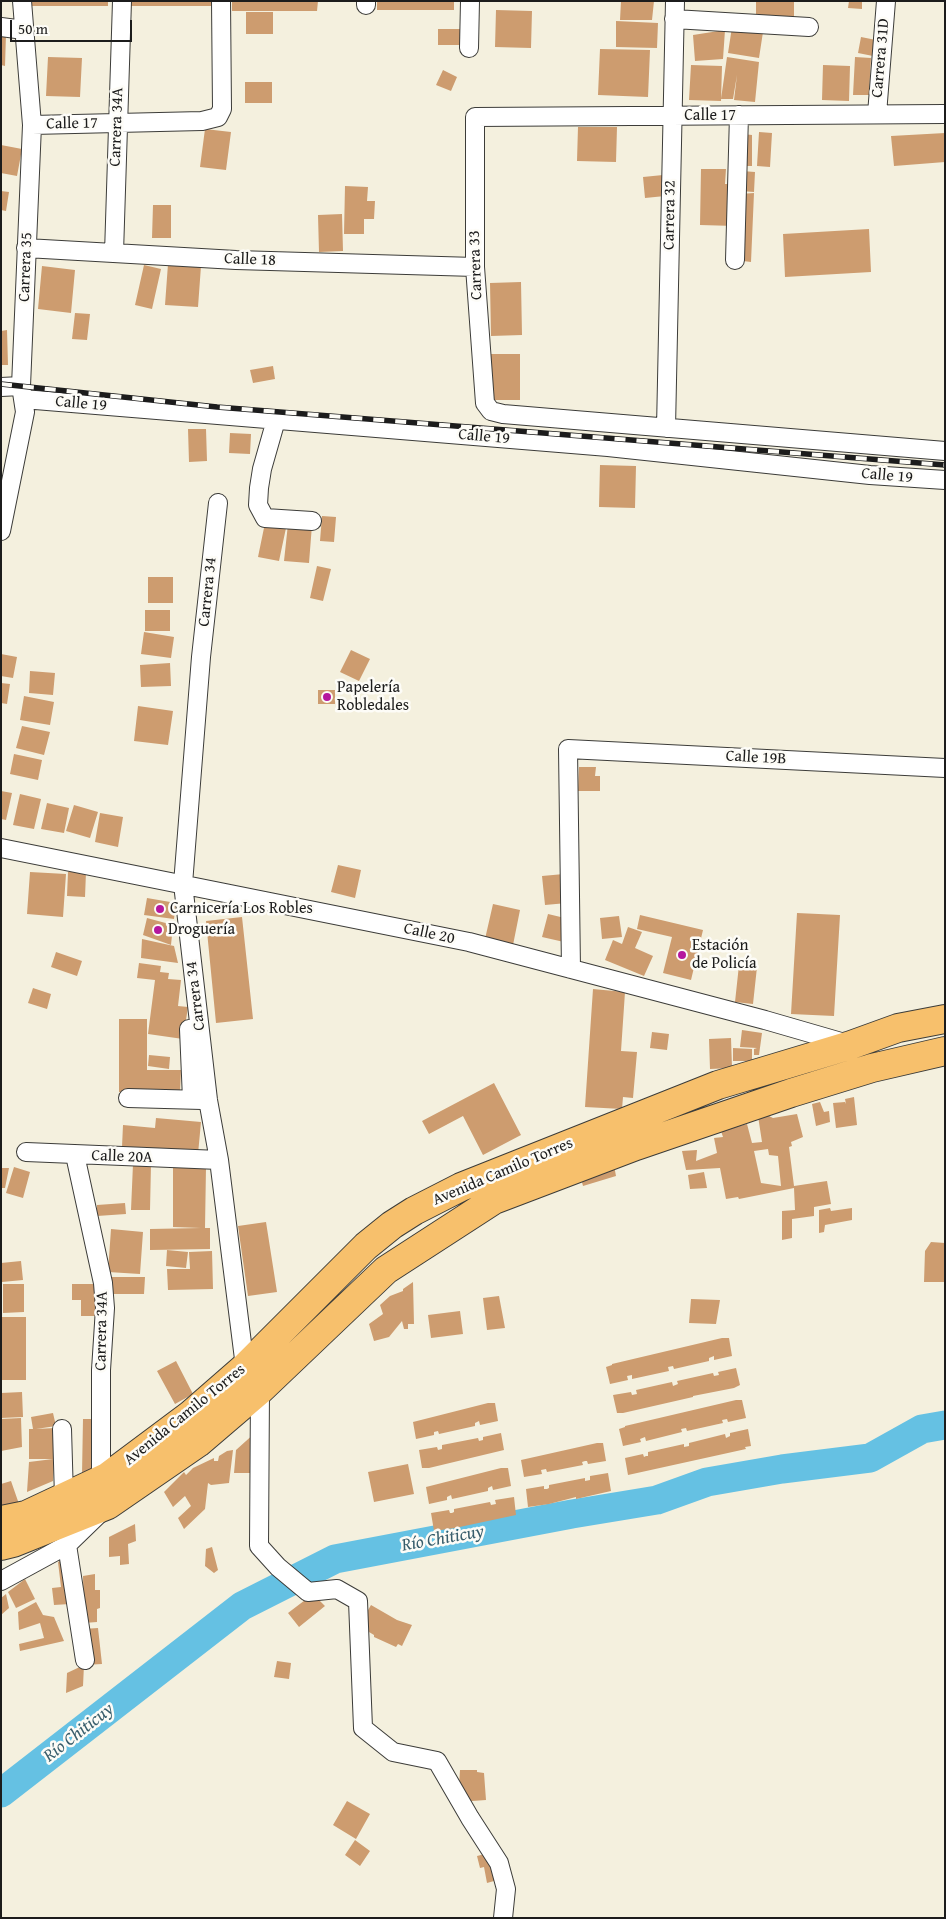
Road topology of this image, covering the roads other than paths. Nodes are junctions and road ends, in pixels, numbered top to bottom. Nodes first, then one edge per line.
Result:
1 (22, 1) edge
2 (122, 1) edge
3 (221, 1) edge
4 (470, 1) edge
5 (675, 1) edge
6 (886, 1) edge
7 (674, 19) junction
8 (809, 27) dead end
9 (1, 28) edge
10 (24, 30) junction
11 (469, 48) dead end
12 (877, 114) junction
13 (945, 114) edge
14 (739, 115) junction
15 (672, 116) junction
16 (476, 117) joint
17 (116, 123) junction
18 (32, 124) junction
19 (26, 248) junction
20 (114, 252) junction
21 (735, 260) dead end
22 (475, 267) junction
23 (1, 387) edge
24 (22, 393) junction
25 (491, 411) joint
26 (276, 420) junction
27 (666, 428) junction
28 (945, 451) edge
29 (945, 480) edge
30 (218, 503) dead end
31 (312, 521) dead end
32 (1, 531) edge
33 (945, 768) edge
34 (1, 848) edge
35 (183, 884) junction
36 (571, 969) junction
37 (945, 1019) edge
38 (851, 1045) junction
39 (945, 1051) edge
40 (128, 1098) dead end
41 (200, 1100) junction
42 (26, 1152) dead end
43 (75, 1155) junction
44 (219, 1160) junction
45 (246, 1367) junction
46 (260, 1390) junction
47 (62, 1429) dead end
48 (104, 1492) junction
49 (64, 1497) junction
50 (1, 1520) edge
51 (67, 1544) junction
52 (1, 1546) edge
53 (1, 1582) edge
54 (85, 1660) dead end
55 (503, 1918) edge

1 - 10 street, Carrera 35
2 - 17 street, Carrera 34A
3 - 17 street, Calle 17
4 - 11 street
5 - 7 street, Carrera 32
6 - 12 street, Carrera 31D
7 - 8 street
7 - 15 street, Carrera 32
9 - 10 street
10 - 18 street, Carrera 35
12 - 13 street, Calle 17
12 - 14 street, Calle 17
14 - 15 street, Calle 17
14 - 21 street
15 - 16 street, Calle 17
15 - 27 street, Carrera 32
16 - 22 street, Carrera 33
17 - 18 street, Calle 17
17 - 20 street, Carrera 34A
18 - 19 street, Carrera 35
19 - 20 street, Calle 18
19 - 24 street, Carrera 35
20 - 22 street, Calle 18
22 - 25 street, Carrera 33
23 - 24 street, Calle 19
24 - 26 street, Calle 19
24 - 32 street, Carrera 35
25 - 27 street, Calle 19
26 - 29 street, Calle 19
26 - 31 street
27 - 28 street, Calle 19
30 - 35 street, Carrera 34
33 - 36 street, Calle 19B
34 - 35 street, Calle 20
35 - 36 street, Calle 20
35 - 41 street, Carrera 34
36 - 38 street, Calle 20
37 - 38 main road, Avenida Camilo Torres
38 - 45 main road, Avenida Camilo Torres
39 - 46 main road, Avenida Camilo Torres
40 - 41 street
41 - 44 street, Carrera 34
42 - 43 street, Calle 20A
43 - 44 street, Calle 20A
43 - 48 street, Carrera 34A
44 - 45 street, Carrera 34
45 - 48 main road, Avenida Camilo Torres
46 - 48 main road, Avenida Camilo Torres
46 - 55 street
47 - 49 street
48 - 49 main road, Avenida Camilo Torres
48 - 51 street
48 - 52 main road, Avenida Camilo Torres
49 - 50 main road, Avenida Camilo Torres
51 - 53 street
51 - 54 street

